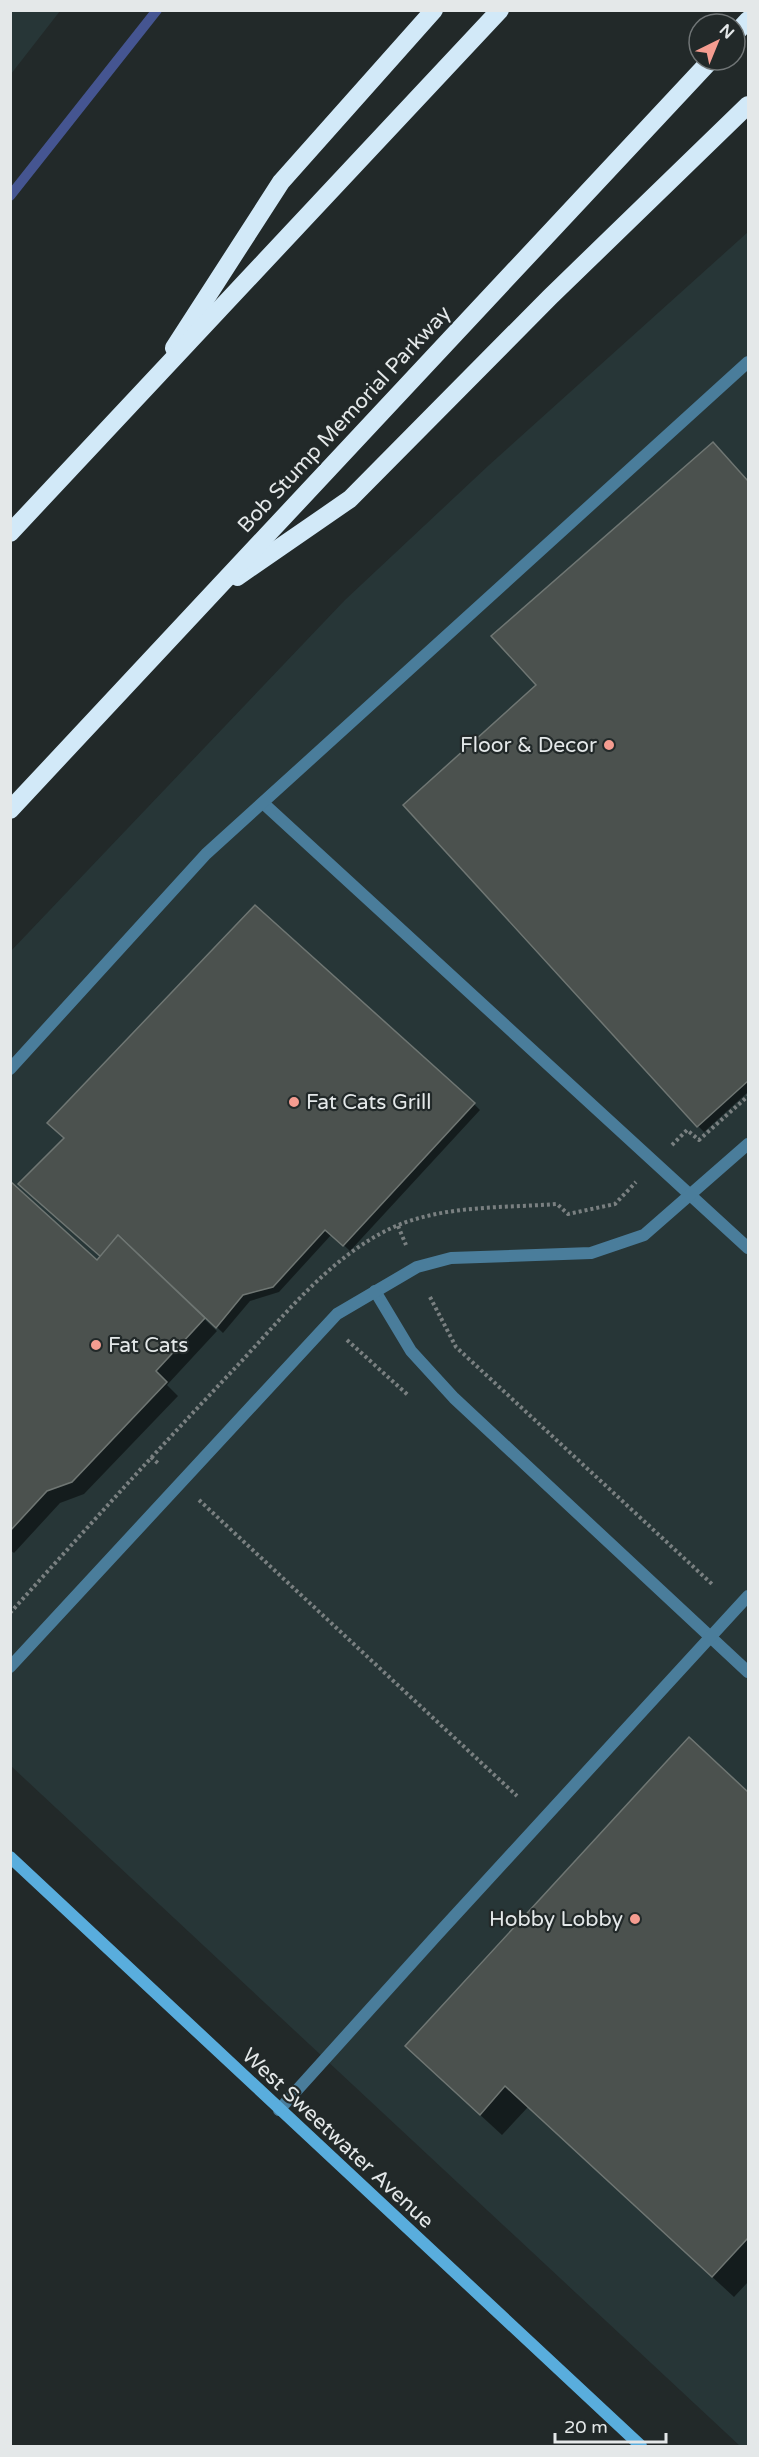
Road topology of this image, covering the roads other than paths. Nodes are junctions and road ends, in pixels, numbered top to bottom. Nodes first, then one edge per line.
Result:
1 (434, 10) edge
2 (500, 10) edge
3 (700, 72) edge
4 (748, 105) edge
5 (748, 362) edge
6 (146, 390) junction
7 (10, 533) edge
8 (208, 596) junction
9 (263, 803) junction
10 (10, 810) edge
11 (10, 1069) edge
12 (748, 1144) edge
13 (692, 1194) junction
14 (748, 1248) edge
15 (375, 1291) junction
16 (748, 1596) edge
17 (711, 1636) junction
18 (13, 1658) edge
19 (748, 1672) edge
20 (10, 1857) edge
21 (279, 2110) junction
22 (641, 2446) edge

1 - 6 highway
2 - 6 highway
3 - 8 highway, Bob Stump Memorial Parkway
4 - 8 highway
5 - 9 lane
6 - 7 highway
8 - 10 highway, Bob Stump Memorial Parkway
9 - 11 lane
9 - 13 lane
12 - 13 lane
13 - 14 lane
13 - 15 lane
15 - 17 lane
15 - 18 lane
16 - 17 lane
17 - 19 lane
17 - 21 lane
20 - 21 street, West Sweetwater Avenue
21 - 22 street, West Sweetwater Avenue

